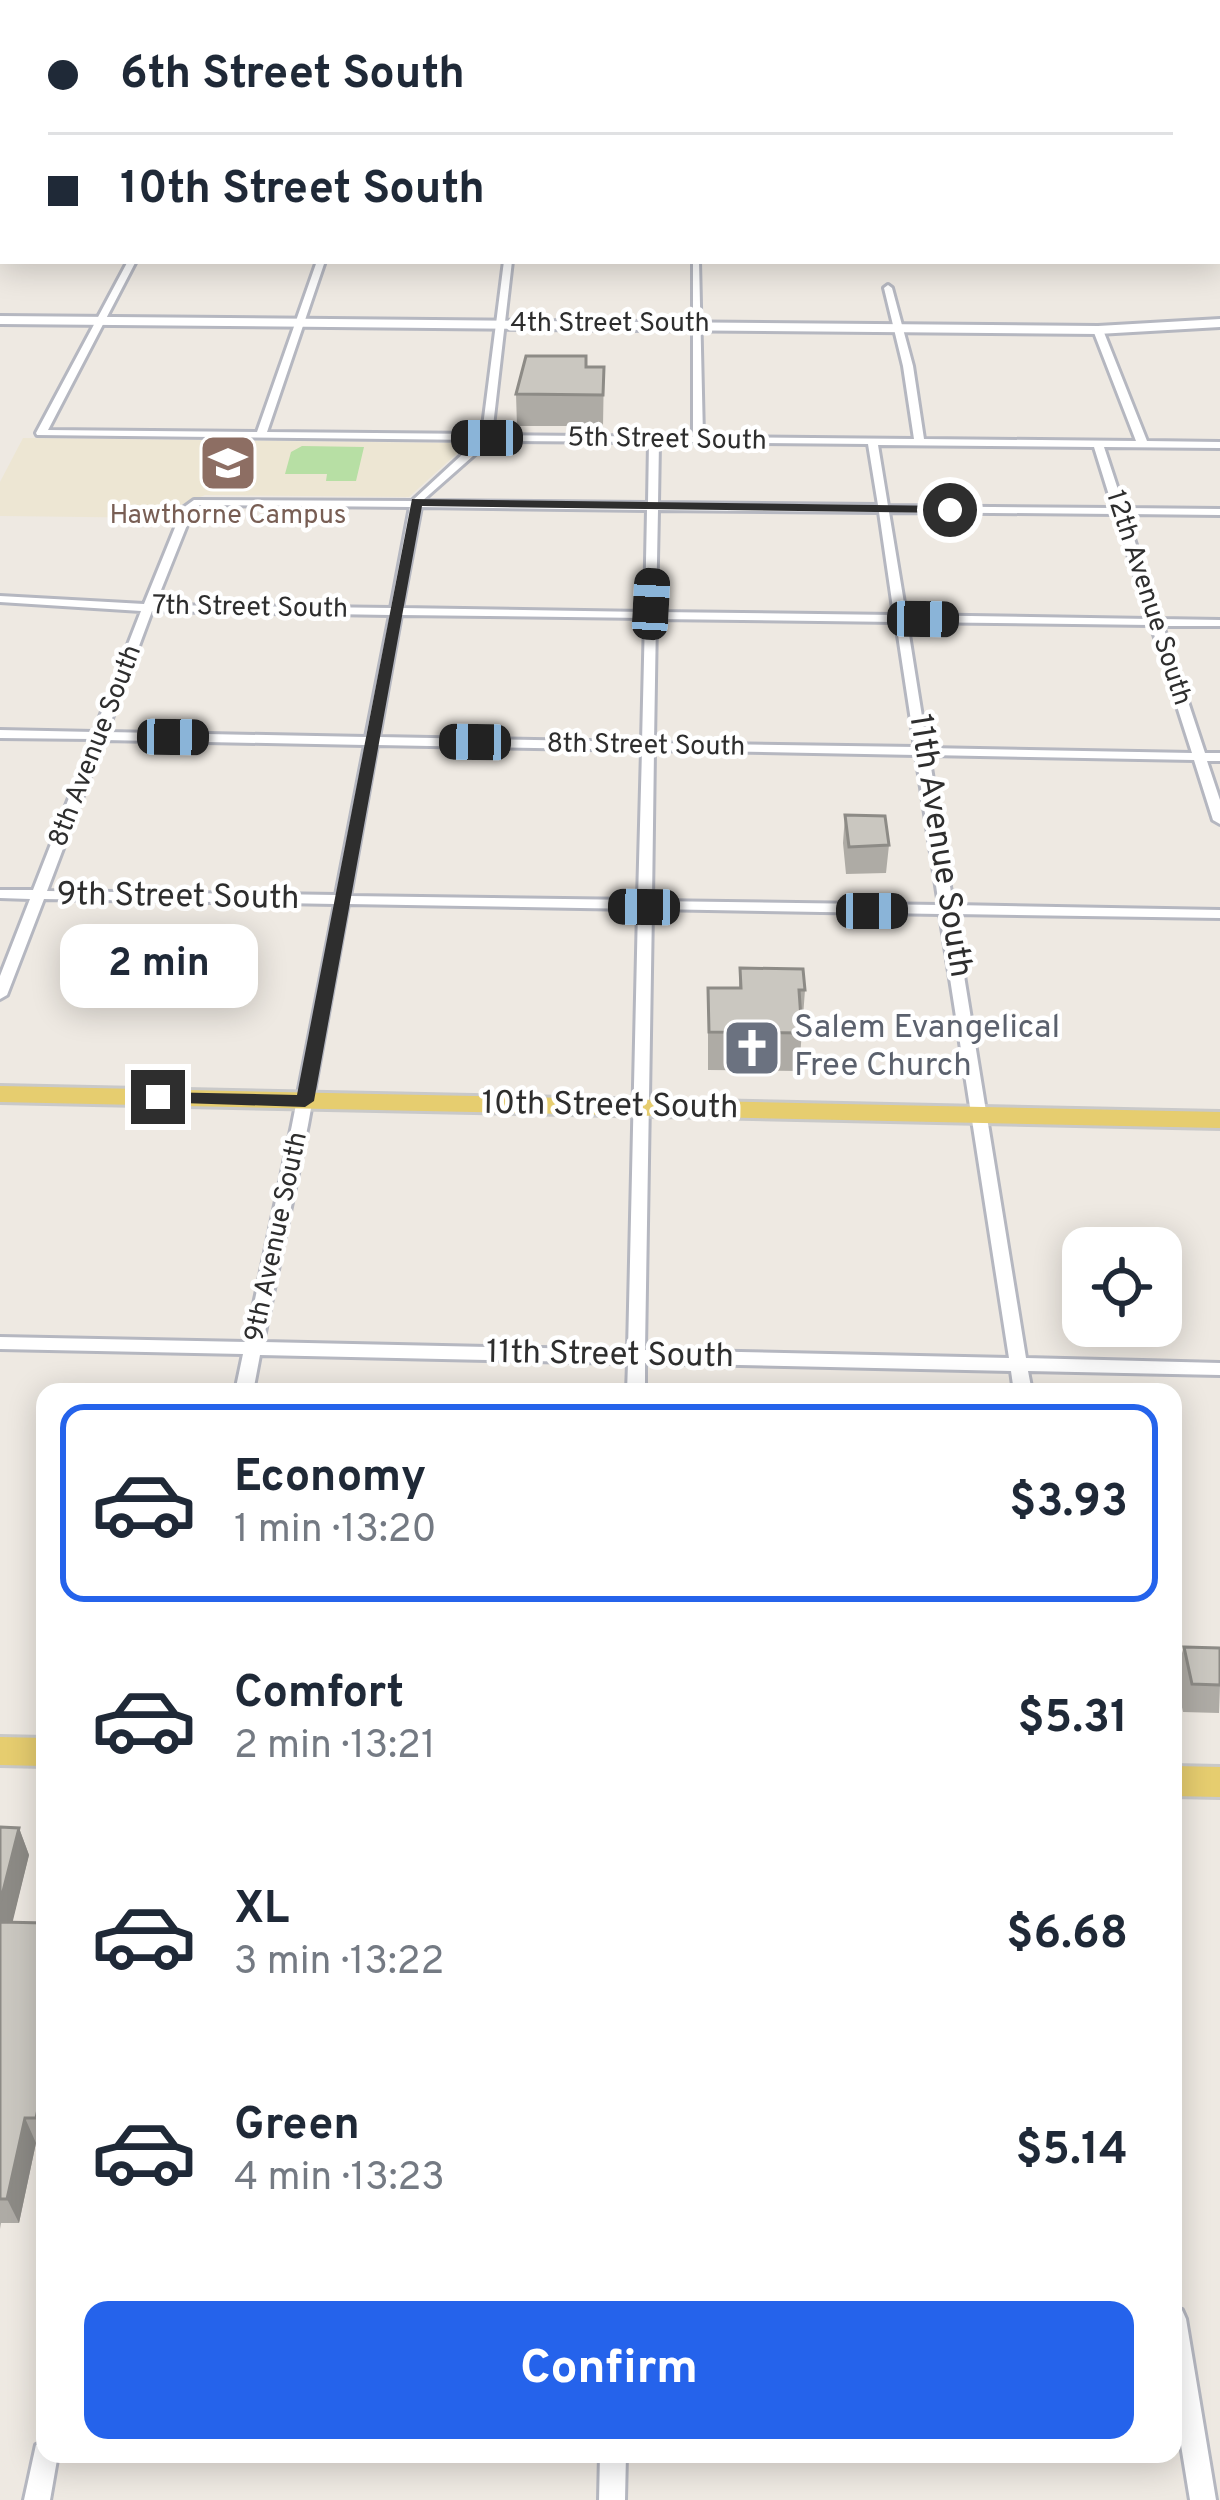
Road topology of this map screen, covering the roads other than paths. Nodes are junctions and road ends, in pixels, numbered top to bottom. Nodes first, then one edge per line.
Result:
1 (130, 264) edge
2 (320, 264) edge
3 (508, 264) edge
4 (697, 264) edge
5 (888, 288) dead end
6 (0, 320) edge
7 (102, 321) junction
8 (300, 322) junction
9 (1220, 323) edge
10 (501, 324) junction
11 (698, 325) junction
12 (898, 327) junction
13 (1099, 330) junction
14 (261, 436) junction
15 (487, 438) junction
16 (654, 440) junction
17 (698, 441) junction
18 (874, 443) junction
19 (920, 443) junction
20 (1098, 444) junction
21 (1143, 445) junction
22 (1220, 445) edge
23 (417, 502) junction
24 (655, 507) junction
25 (884, 509) junction
26 (1119, 511) junction
27 (1220, 512) edge
28 (0, 599) edge
29 (151, 608) junction
30 (398, 611) junction
31 (650, 615) junction
32 (901, 619) junction
33 (1156, 622) junction
34 (1220, 623) edge
35 (0, 734) edge
36 (100, 736) junction
37 (374, 741) junction
38 (645, 746) junction
39 (924, 752) junction
40 (1199, 757) junction
41 (1220, 757) edge
42 (1220, 820) edge
43 (0, 894) edge
44 (38, 896) junction
45 (344, 902) junction
46 (644, 907) junction
47 (950, 911) junction
48 (1220, 914) edge
49 (0, 995) edge
50 (0, 1094) edge
51 (305, 1101) junction
52 (642, 1108) junction
53 (981, 1114) junction
54 (1220, 1120) edge
55 (0, 1343) edge
56 (253, 1349) junction
57 (636, 1355) junction
58 (1019, 1366) junction
59 (1220, 1369) edge
60 (246, 1383) edge
61 (636, 1383) edge
62 (1022, 1383) edge
63 (0, 1751) edge
64 (36, 1752) edge
65 (1182, 1780) edge
66 (1220, 1782) edge
67 (1182, 2373) edge
68 (43, 2463) edge
69 (613, 2463) edge
70 (37, 2500) edge
71 (612, 2500) edge
72 (1203, 2500) edge

1 - 7 street
2 - 8 street
3 - 10 street
4 - 11 street
5 - 12 street
6 - 7 street, 4th Street South
7 - 8 street, 4th Street South
7 - 14 street, 5th Street South
8 - 10 street, 4th Street South
8 - 14 street
9 - 13 street, 4th Street South
10 - 11 street, 4th Street South
10 - 15 street
11 - 12 street, 4th Street South
11 - 17 street
12 - 13 street, 4th Street South
12 - 19 street
13 - 21 street
14 - 15 street, 5th Street South
15 - 16 street, 5th Street South
15 - 23 street
16 - 17 street, 5th Street South
16 - 24 street
17 - 18 street, 5th Street South
18 - 19 street, 5th Street South
18 - 25 street, 11th Avenue South
19 - 20 street, 5th Street South
20 - 21 street, 5th Street South
20 - 26 street, 12th Avenue South
21 - 22 street, 5th Street South
23 - 24 street
23 - 29 street, 8th Avenue South
23 - 30 street, 9th Avenue South
24 - 25 street
24 - 31 street
25 - 26 street
25 - 32 street, 11th Avenue South
26 - 27 street
26 - 33 street, 12th Avenue South
28 - 29 street, 7th Street South
29 - 30 street, 7th Street South
29 - 36 street, 8th Avenue South
30 - 31 street, 7th Street South
30 - 37 street, 9th Avenue South
31 - 32 street, 7th Street South
31 - 38 street
32 - 33 street, 7th Street South
32 - 39 street, 11th Avenue South
33 - 34 street, 7th Street South
33 - 40 street, 12th Avenue South
35 - 36 street, 8th Street South
36 - 37 street, 8th Street South
36 - 44 street, 8th Avenue South
37 - 38 street, 8th Street South
37 - 45 street, 9th Avenue South
38 - 39 street, 8th Street South
38 - 46 street
39 - 40 street, 8th Street South
39 - 47 street, 11th Avenue South
40 - 41 street, 8th Street South
40 - 42 street, 12th Avenue South
43 - 44 street, 9th Street South
44 - 45 street, 9th Street South
44 - 49 street, 8th Avenue South
45 - 46 street, 9th Street South
45 - 51 street, 9th Avenue South
46 - 47 street, 9th Street South
46 - 52 street
47 - 48 street, 9th Street South
47 - 53 street, 11th Avenue South
50 - 51 main road, 10th Street South
51 - 52 main road, 10th Street South
51 - 56 street, 9th Avenue South
52 - 53 main road, 10th Street South
52 - 57 street
53 - 54 main road, 10th Street South
53 - 58 street, 11th Avenue South
55 - 56 street, 11th Street South
56 - 57 street, 11th Street South
56 - 60 street, 9th Avenue South
57 - 58 street, 11th Street South
57 - 61 street
58 - 59 street, 11th Street South
58 - 62 street, 11th Avenue South
63 - 64 main road
65 - 66 main road
67 - 72 street
68 - 70 street
69 - 71 street

